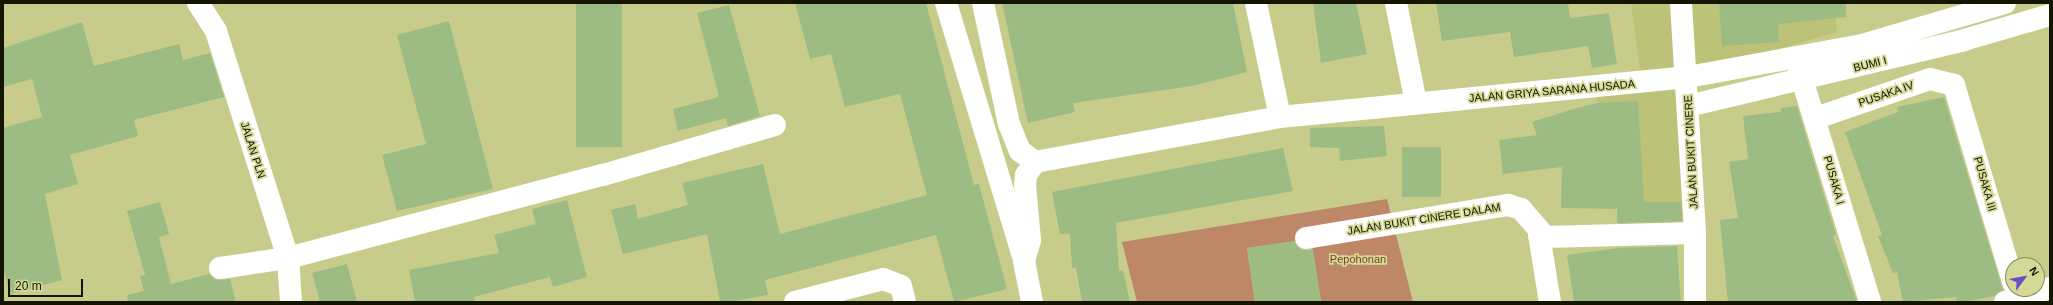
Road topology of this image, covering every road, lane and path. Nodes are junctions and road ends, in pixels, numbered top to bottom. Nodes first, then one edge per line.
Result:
1 (198, 3) edge
2 (946, 3) edge
3 (983, 3) edge
4 (1256, 3) edge
5 (1396, 3) edge
6 (1681, 3) edge
7 (2005, 3) edge
8 (2050, 15) edge
9 (1795, 58) junction
10 (1688, 77) junction
11 (1803, 80) junction
12 (1957, 87) joint
13 (1416, 103) junction
14 (1688, 106) junction
15 (1280, 117) junction
16 (1816, 118) junction
17 (775, 125) dead end
18 (990, 150) junction
19 (1027, 157) junction
20 (1695, 233) junction
21 (1540, 235) junction
22 (1306, 238) dead end
23 (288, 258) junction
24 (1024, 261) junction
25 (2005, 264) edge
26 (220, 268) dead end
27 (1025, 301) edge
28 (291, 302) edge
29 (795, 302) edge
30 (906, 302) edge
31 (1550, 302) edge
32 (1695, 302) edge
33 (1870, 302) edge

1 - 23 street, JALAN PLN
2 - 18 street
3 - 19 street
4 - 15 street
5 - 13 street
6 - 10 street, JALAN BUKIT CINERE
7 - 9 street, BUMI I
8 - 11 street, BUMI I
9 - 10 street, BUMI I
9 - 11 street, PUSAKA I
10 - 13 street, JALAN GRIYA SARANA HUSADA
10 - 14 street, JALAN BUKIT CINERE
11 - 14 street, BUMI I
11 - 16 street, PUSAKA I
12 - 16 street, PUSAKA IV
12 - 25 street, PUSAKA III
13 - 15 street, JALAN GRIYA SARANA HUSADA
14 - 20 street, JALAN BUKIT CINERE
15 - 19 street, JALAN GRIYA SARANA HUSADA
16 - 33 street, PUSAKA I
17 - 23 street
18 - 19 street, JALAN GRIYA SARANA HUSADA
18 - 24 street
19 - 24 street
20 - 21 street
20 - 32 street, JALAN BUKIT CINERE
21 - 22 street, JALAN BUKIT CINERE DALAM
21 - 31 street
23 - 26 street
23 - 28 street, JALAN PLN
24 - 27 street
29 - 30 street

